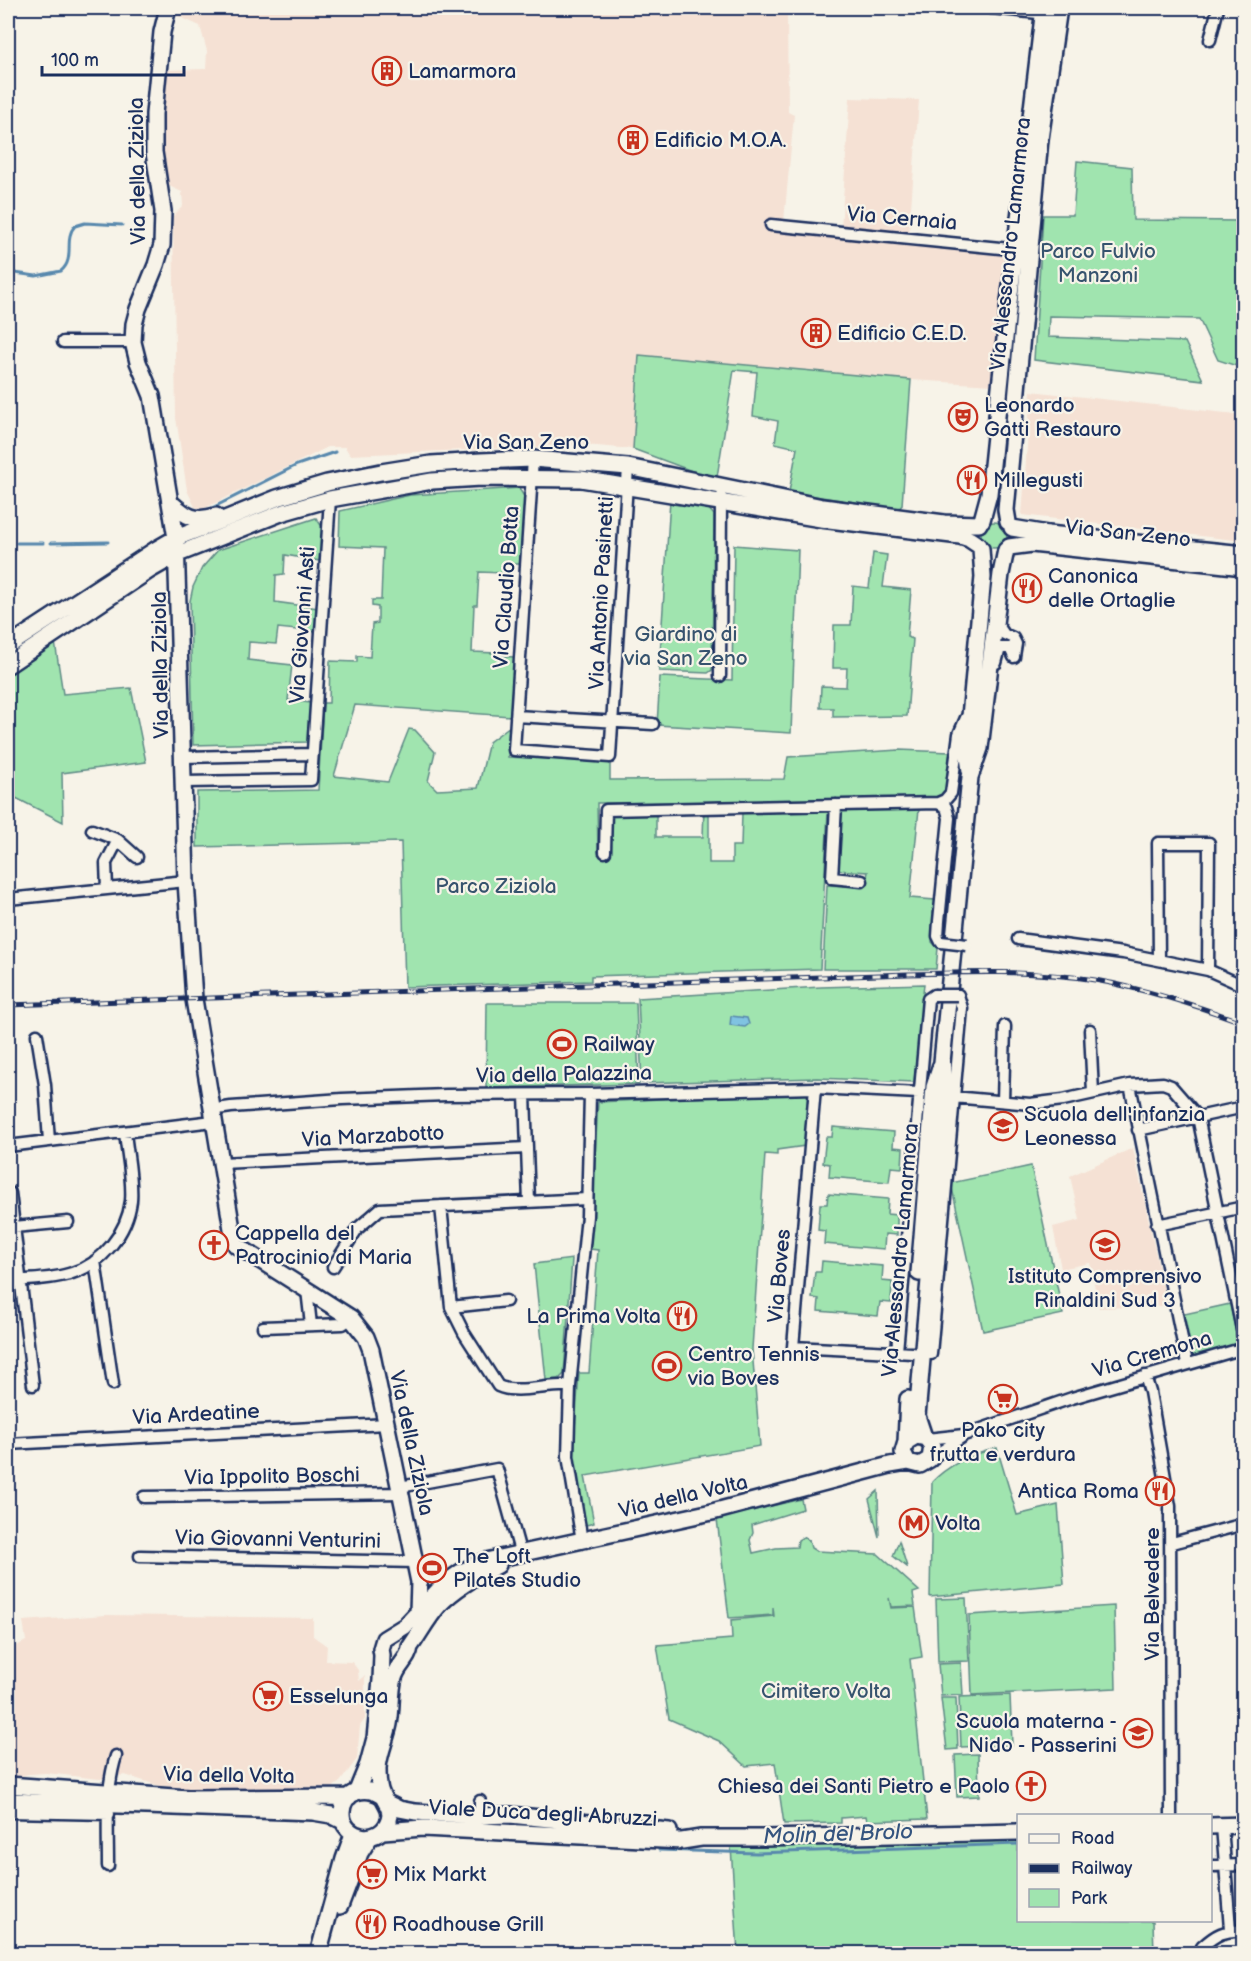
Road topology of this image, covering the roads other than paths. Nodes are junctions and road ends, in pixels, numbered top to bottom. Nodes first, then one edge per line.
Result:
1 (168, 8) edge
2 (990, 8) edge
3 (1218, 8) edge
4 (1051, 11) edge
5 (1210, 40) dead end
6 (771, 225) dead end
7 (1022, 250) junction
8 (63, 342) dead end
9 (133, 342) junction
10 (533, 459) junction
11 (628, 467) junction
12 (532, 478) junction
13 (327, 483) junction
14 (627, 486) junction
15 (722, 495) junction
16 (330, 499) junction
17 (171, 503) junction
18 (256, 507) junction
19 (980, 522) junction
20 (1010, 525) junction
21 (177, 538) junction
22 (980, 547) junction
23 (1008, 549) junction
24 (178, 554) junction
25 (1244, 554) edge
26 (1244, 567) edge
27 (135, 580) junction
28 (179, 592) junction
29 (995, 620) junction
30 (8, 646) edge
31 (8, 665) edge
32 (720, 676) dead end
33 (989, 677) junction
34 (970, 710) junction
35 (516, 716) junction
36 (613, 721) junction
37 (653, 724) dead end
38 (312, 754) junction
39 (183, 757) junction
40 (610, 757) joint
41 (970, 777) junction
42 (184, 782) junction
43 (938, 803) junction
44 (836, 805) junction
45 (92, 830) dead end
46 (118, 840) junction
47 (605, 852) dead end
48 (137, 857) dead end
49 (186, 881) junction
50 (862, 881) dead end
51 (107, 889) junction
52 (8, 899) edge
53 (1018, 939) dead end
54 (966, 945) dead end
55 (1159, 960) junction
56 (1208, 970) junction
57 (1244, 986) edge
58 (1005, 1026) dead end
59 (1090, 1030) dead end
60 (37, 1035) dead end
61 (1130, 1085) junction
62 (814, 1088) junction
63 (919, 1093) junction
64 (1093, 1093) junction
65 (525, 1095) junction
66 (590, 1095) junction
67 (953, 1098) junction
68 (1003, 1101) junction
69 (1244, 1107) edge
70 (212, 1115) junction
71 (1198, 1117) junction
72 (1138, 1130) junction
73 (125, 1131) junction
74 (49, 1141) junction
75 (8, 1146) edge
76 (527, 1148) junction
77 (220, 1163) junction
78 (10, 1192) dead end
79 (587, 1199) junction
80 (529, 1202) junction
81 (441, 1206) junction
82 (1244, 1207) edge
83 (1218, 1212) junction
84 (68, 1222) dead end
85 (1157, 1225) junction
86 (14, 1227) junction
87 (95, 1261) junction
88 (333, 1267) dead end
89 (20, 1281) junction
90 (8, 1282) edge
91 (307, 1290) junction
92 (507, 1301) dead end
93 (451, 1307) junction
94 (351, 1318) junction
95 (311, 1325) junction
96 (262, 1327) dead end
97 (1244, 1339) edge
98 (1244, 1348) edge
99 (897, 1351) junction
100 (918, 1354) junction
101 (1187, 1364) junction
102 (1144, 1376) junction
103 (113, 1384) dead end
104 (33, 1385) dead end
105 (570, 1386) junction
106 (1072, 1398) joint
107 (387, 1424) junction
108 (964, 1435) junction
109 (926, 1438) junction
110 (8, 1444) edge
111 (905, 1451) junction
112 (930, 1459) junction
113 (400, 1490) junction
114 (144, 1497) dead end
115 (1243, 1524) edge
116 (582, 1541) junction
117 (1172, 1543) junction
118 (518, 1555) junction
119 (140, 1556) dead end
120 (415, 1562) junction
121 (419, 1582) junction
122 (430, 1598) junction
123 (418, 1611) junction
124 (422, 1629) junction
125 (393, 1634) junction
126 (410, 1647) junction
127 (382, 1655) junction
128 (403, 1661) junction
129 (116, 1756) dead end
130 (8, 1785) edge
131 (352, 1794) junction
132 (385, 1799) junction
133 (8, 1801) edge
134 (109, 1803) junction
135 (8, 1812) edge
136 (1171, 1814) edge
137 (343, 1821) junction
138 (1244, 1825) edge
139 (1216, 1826) edge
140 (1017, 1832) edge
141 (353, 1834) junction
142 (376, 1834) junction
143 (701, 1838) junction
144 (1244, 1865) edge
145 (108, 1866) dead end
146 (1212, 1866) edge
147 (1225, 1866) junction
148 (1230, 1929) junction
149 (1244, 1931) edge
150 (319, 1951) edge
151 (1202, 1953) edge

1 - 9 main road, Via della Ziziola
2 - 4 street
3 - 5 street
4 - 7 main road, Via Alessandro Lamarmora
6 - 7 street, Via Cernaia
7 - 19 main road, Via Alessandro Lamarmora
7 - 20 main road, Via Alessandro Lamarmora
8 - 9 street
9 - 17 main road, Via della Ziziola
10 - 11 main road, Via San Zeno
10 - 12 street, Via Claudio Botta
10 - 13 main road, Via San Zeno
11 - 14 street, Via Antonio Pasinetti
11 - 15 main road, Via San Zeno
12 - 14 main road, Via San Zeno
12 - 16 main road, Via San Zeno
12 - 35 street, Via Claudio Botta
13 - 16 main road
13 - 18 main road, Via San Zeno
14 - 15 main road, Via San Zeno
14 - 36 street, Via Antonio Pasinetti
15 - 19 main road, Via San Zeno
15 - 22 main road, Via San Zeno
15 - 32 street
16 - 24 main road, Via San Zeno
16 - 38 street, Via Giovanni Asti
17 - 18 main road
17 - 21 main road, Via della Ziziola
18 - 21 main road, Via San Zeno
19 - 20 main road
19 - 22 main road
20 - 23 main road
20 - 25 main road, Via San Zeno
21 - 24 main road, Via della Ziziola
21 - 30 main road, Via San Zeno
22 - 23 main road
22 - 34 main road, Via Alessandro Lamarmora
23 - 26 main road, Via San Zeno
23 - 29 main road, Via Alessandro Lamarmora
24 - 27 main road, Via San Zeno
24 - 28 main road, Via della Ziziola
27 - 28 main road
27 - 31 main road, Via San Zeno
28 - 39 main road, Via della Ziziola
29 - 33 main road, Via Alessandro Lamarmora
29 - 33 street, Via Alessandro Lamarmora
33 - 41 main road, Via Alessandro Lamarmora
34 - 41 main road, Via Alessandro Lamarmora
34 - 43 street, Via Alessandro Lamarmora
35 - 36 street
35 - 40 street, Via Claudio Botta
36 - 37 street, Via Antonio Pasinetti
36 - 40 street, Via Antonio Pasinetti
38 - 39 street
38 - 42 street, Via Giovanni Asti
39 - 42 main road, Via della Ziziola
41 - 100 main road, Via Alessandro Lamarmora
42 - 49 main road, Via della Ziziola
43 - 44 street
43 - 54 street, bridge
44 - 47 street
44 - 50 street
45 - 46 street
46 - 48 street
46 - 51 street
49 - 51 street
49 - 70 main road, Via della Ziziola
51 - 52 street
53 - 55 street
55 - 56 street
55 - 56 street
56 - 57 street
58 - 68 street
59 - 64 street
60 - 74 street
61 - 64 street
61 - 71 street
61 - 72 street
62 - 63 street, Via della Palazzina
62 - 66 street, Via della Palazzina
62 - 99 street, Via Boves
63 - 67 street, Via Alessandro Lamarmora, bridge
63 - 99 street, Via Alessandro Lamarmora
64 - 68 street
65 - 66 street, Via della Palazzina
65 - 70 street, Via della Palazzina
65 - 76 street
66 - 79 street
67 - 68 street
67 - 100 street, Via Alessandro Lamarmora
69 - 71 street
70 - 73 street, Via della Palazzina
70 - 77 main road, Via della Ziziola
71 - 72 street
71 - 83 street
72 - 85 street
73 - 74 street, Via della Palazzina
73 - 87 street
74 - 75 street, Via della Palazzina
76 - 77 street, Via Marzabotto
76 - 80 street
77 - 91 main road, Via della Ziziola
78 - 86 street
79 - 80 street
79 - 105 street
80 - 81 street
81 - 88 street
81 - 93 street
82 - 83 street
83 - 85 street
83 - 97 street
84 - 86 street
85 - 101 street
86 - 89 street
87 - 89 street
87 - 103 street
89 - 90 street
89 - 104 street
91 - 94 main road, Via della Ziziola
91 - 95 street
92 - 93 street
93 - 105 street
94 - 95 street
94 - 107 main road, Via della Ziziola
95 - 96 street
98 - 101 street, Via Cremona
99 - 100 street, Via Boves
100 - 109 main road, Via Alessandro Lamarmora
100 - 111 main road, Via Alessandro Lamarmora
101 - 102 street, Via Cremona
102 - 106 street, Via Cremona
102 - 117 street, Via Belvedere
105 - 116 street
106 - 108 street, Via della Volta
107 - 110 street, Via Ardeatine
107 - 113 main road, Via della Ziziola
108 - 109 street, Via della Volta
108 - 112 street, Via della Volta
109 - 111 main road, Via della Volta
109 - 112 main road
111 - 112 main road, Via della Volta
111 - 116 main road, Via della Volta
113 - 114 street, Via Ippolito Boschi
113 - 118 street, Via Ippolito Boschi
113 - 120 main road, Via della Ziziola
115 - 117 street
116 - 118 main road, Via della Volta
117 - 136 street, Via Belvedere
118 - 122 main road, Via della Volta
118 - 124 main road, Via della Volta
119 - 120 street, Via Giovanni Venturini
120 - 121 main road, Via della Ziziola
121 - 122 main road
121 - 123 main road
122 - 123 main road, Via della Volta
122 - 124 main road
123 - 125 main road, Via della Volta
124 - 126 main road, Via della Volta
125 - 126 main road
125 - 127 main road, Via della Volta
126 - 128 main road, Via della Volta
127 - 128 main road
127 - 131 main road, Via della Volta
128 - 132 main road, Via della Volta
129 - 134 street
130 - 134 main road, Via della Volta
131 - 132 main road, Via della Volta
131 - 134 main road, Via della Volta
131 - 137 main road, Via della Volta
132 - 142 main road, Via della Volta
132 - 143 main road, Viale Duca degli Abruzzi
133 - 134 main road, Via della Volta
134 - 135 street, Via della Volta
134 - 137 main road, Via della Volta
134 - 145 street
137 - 141 main road
138 - 139 main road
139 - 147 street
140 - 143 main road, Viale Duca degli Abruzzi
141 - 142 main road
141 - 150 main road
142 - 143 main road, Viale Duca degli Abruzzi
142 - 150 main road, Via della Volta
144 - 147 street
146 - 147 street
147 - 148 street
148 - 149 street
148 - 151 street

